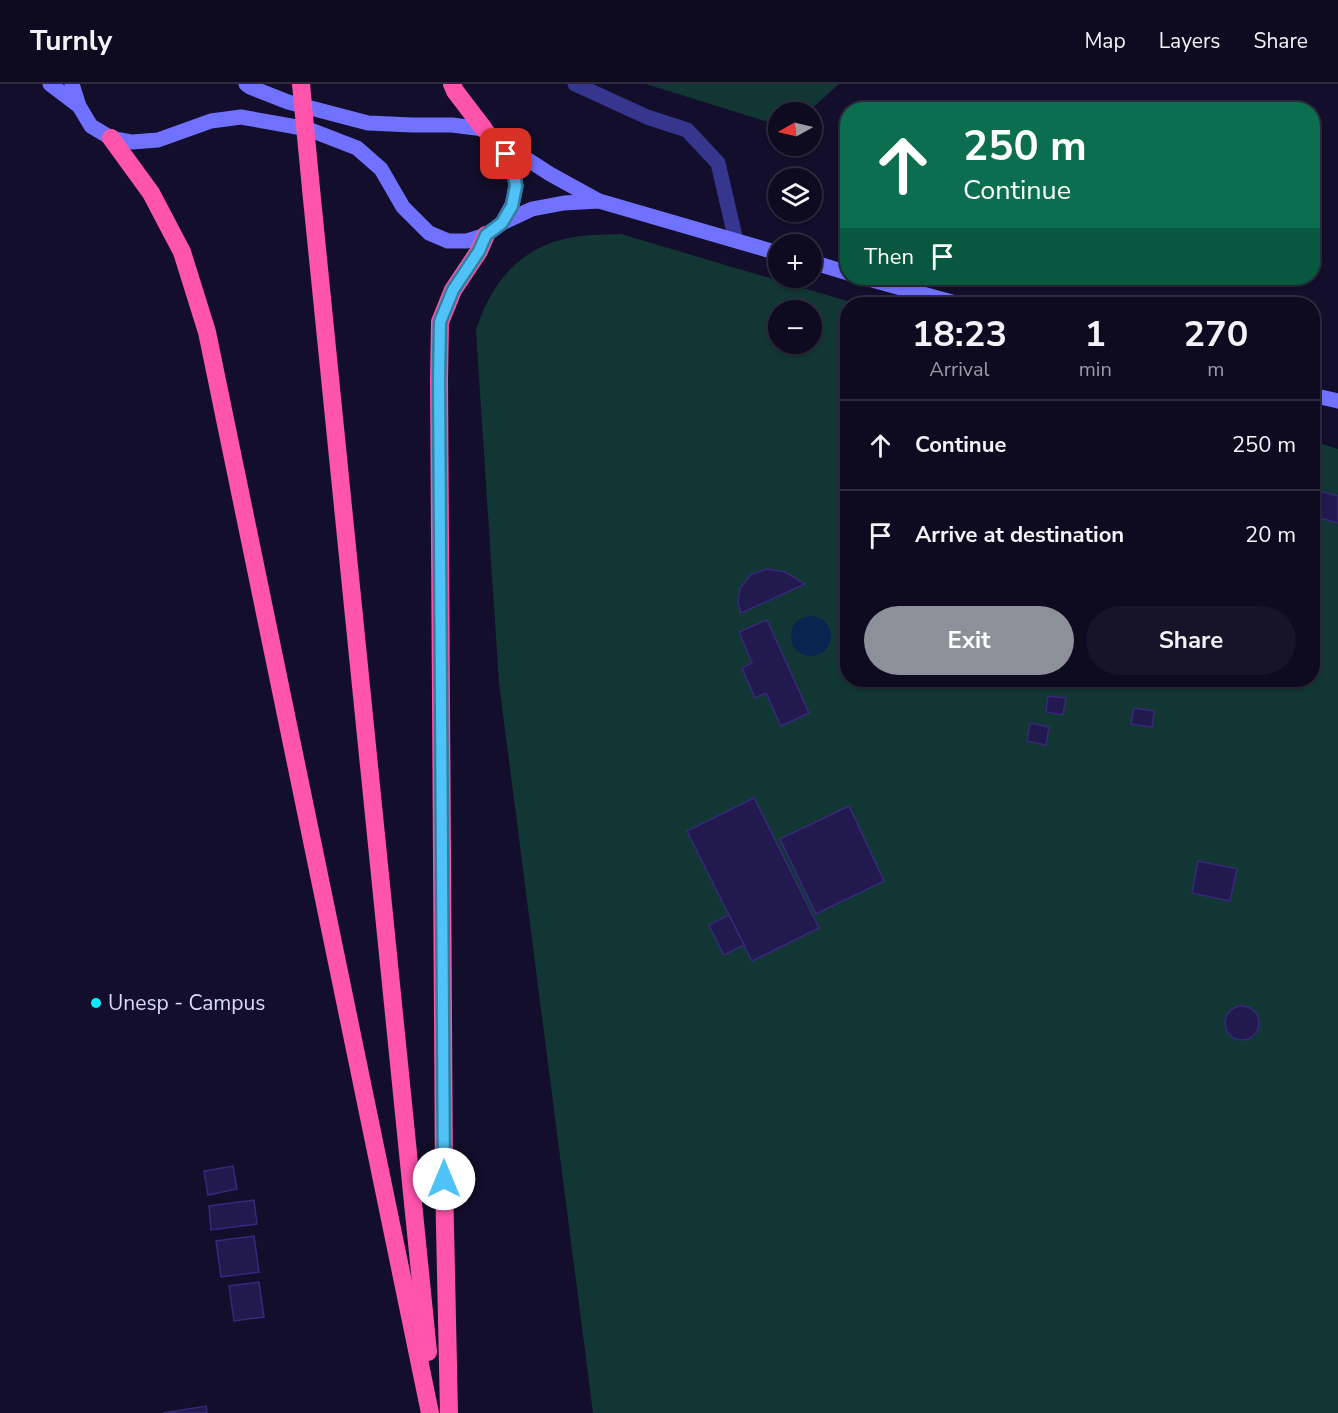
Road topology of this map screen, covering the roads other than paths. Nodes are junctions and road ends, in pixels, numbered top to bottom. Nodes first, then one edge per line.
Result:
1 (50, 84) edge
2 (72, 84) edge
3 (246, 84) edge
4 (301, 84) edge
5 (452, 84) edge
6 (575, 84) edge
7 (79, 106) junction
8 (484, 129) junction
9 (111, 138) junction
10 (499, 141) junction
11 (599, 201) junction
12 (502, 223) junction
13 (486, 235) junction
14 (736, 241) junction
15 (768, 250) edge
16 (822, 265) edge
17 (840, 271) edge
18 (890, 285) edge
19 (934, 297) edge
20 (1320, 397) edge
21 (1338, 401) edge
22 (432, 1413) edge
23 (449, 1413) edge

1 - 7 main road
2 - 7 main road
3 - 8 main road
4 - 22 highway, bridge
5 - 8 highway
6 - 14 street
7 - 9 main road
8 - 10 main road
9 - 13 main road
9 - 22 highway
10 - 11 main road
10 - 12 main road
11 - 12 main road
11 - 14 main road
12 - 13 main road
13 - 23 highway
14 - 15 main road
16 - 17 main road
18 - 19 main road
20 - 21 main road

